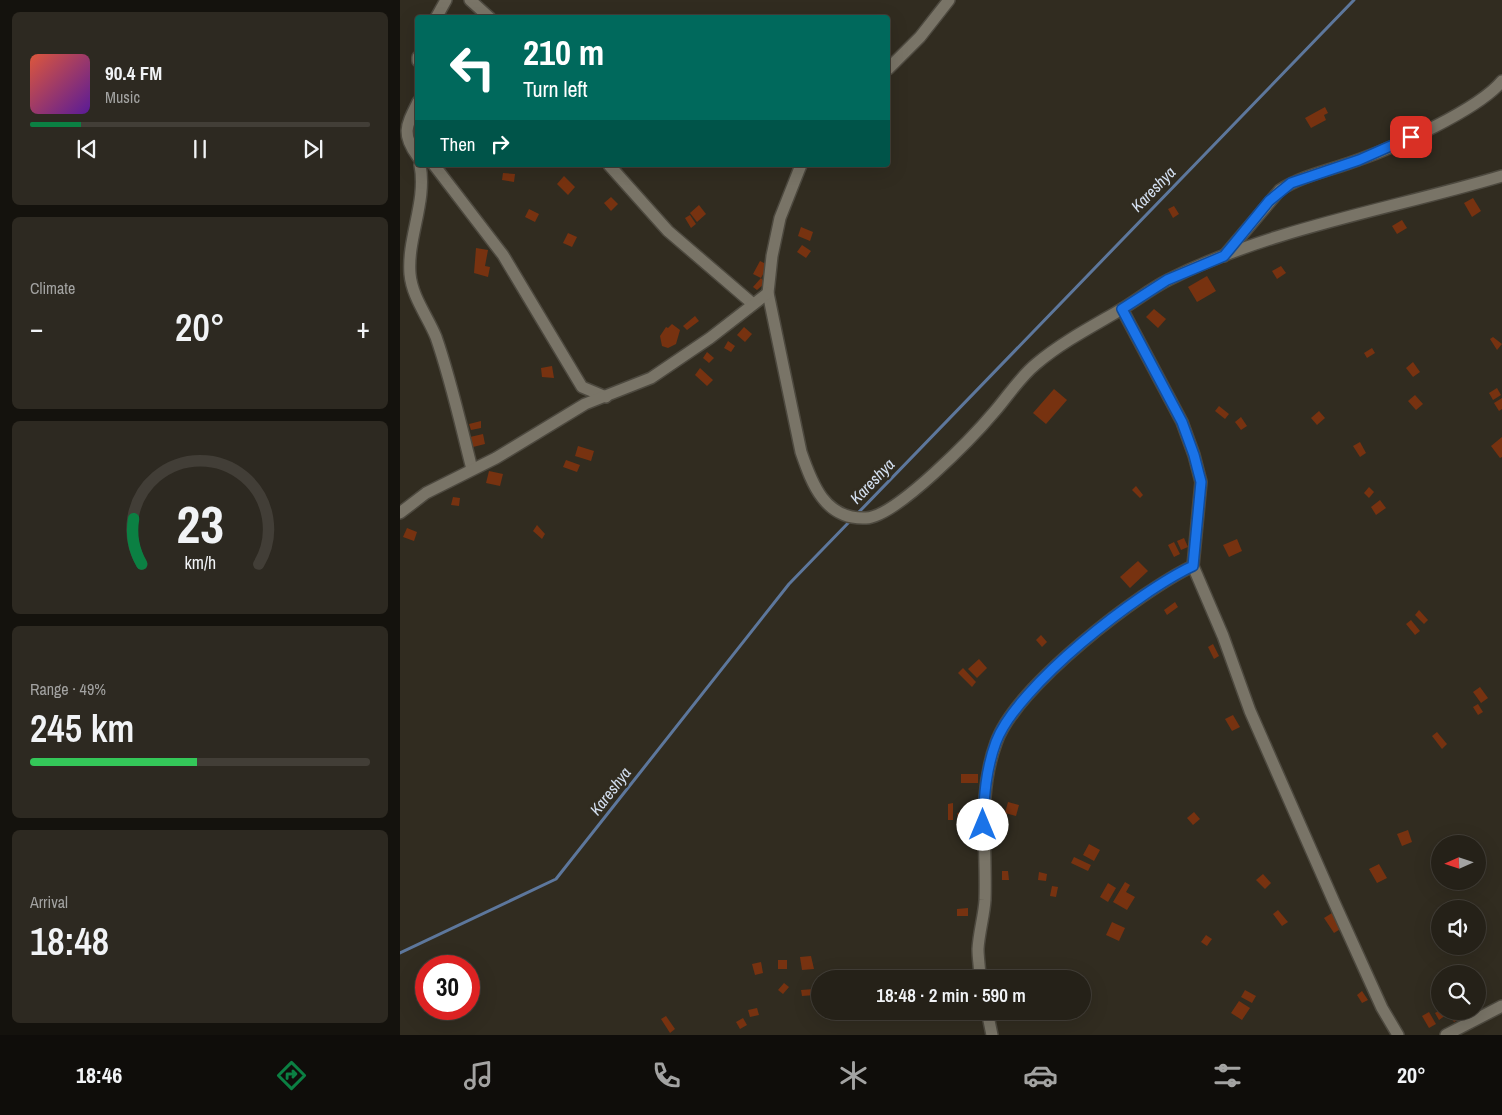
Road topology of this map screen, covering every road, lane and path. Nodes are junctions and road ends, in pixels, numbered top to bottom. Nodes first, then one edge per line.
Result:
1 (446, 0) edge
2 (470, 0) edge
3 (949, 0) edge
4 (438, 15) edge
5 (487, 15) edge
6 (890, 67) edge
7 (1502, 81) edge
8 (415, 108) edge
9 (407, 131) junction
10 (415, 140) edge
11 (415, 153) edge
12 (420, 167) edge
13 (436, 167) edge
14 (610, 167) edge
15 (800, 167) edge
16 (1502, 176) edge
17 (1224, 256) junction
18 (768, 293) junction
19 (753, 304) junction
20 (1122, 309) junction
21 (606, 397) junction
22 (472, 470) junction
23 (400, 513) edge
24 (1193, 566) junction
25 (979, 970) edge
26 (1502, 1006) edge
27 (989, 1020) edge
28 (992, 1035) edge
29 (1398, 1035) edge
30 (1446, 1035) edge

1 - 4 street
2 - 5 street
3 - 6 street
7 - 17 street
8 - 9 street
9 - 10 street
9 - 11 street
12 - 22 street
13 - 21 street
14 - 19 street
15 - 18 street
16 - 17 street
17 - 20 street
18 - 19 street
18 - 20 street
19 - 21 street
20 - 24 street
21 - 22 street
22 - 23 street
24 - 25 street
24 - 29 street
26 - 30 street
27 - 28 street

